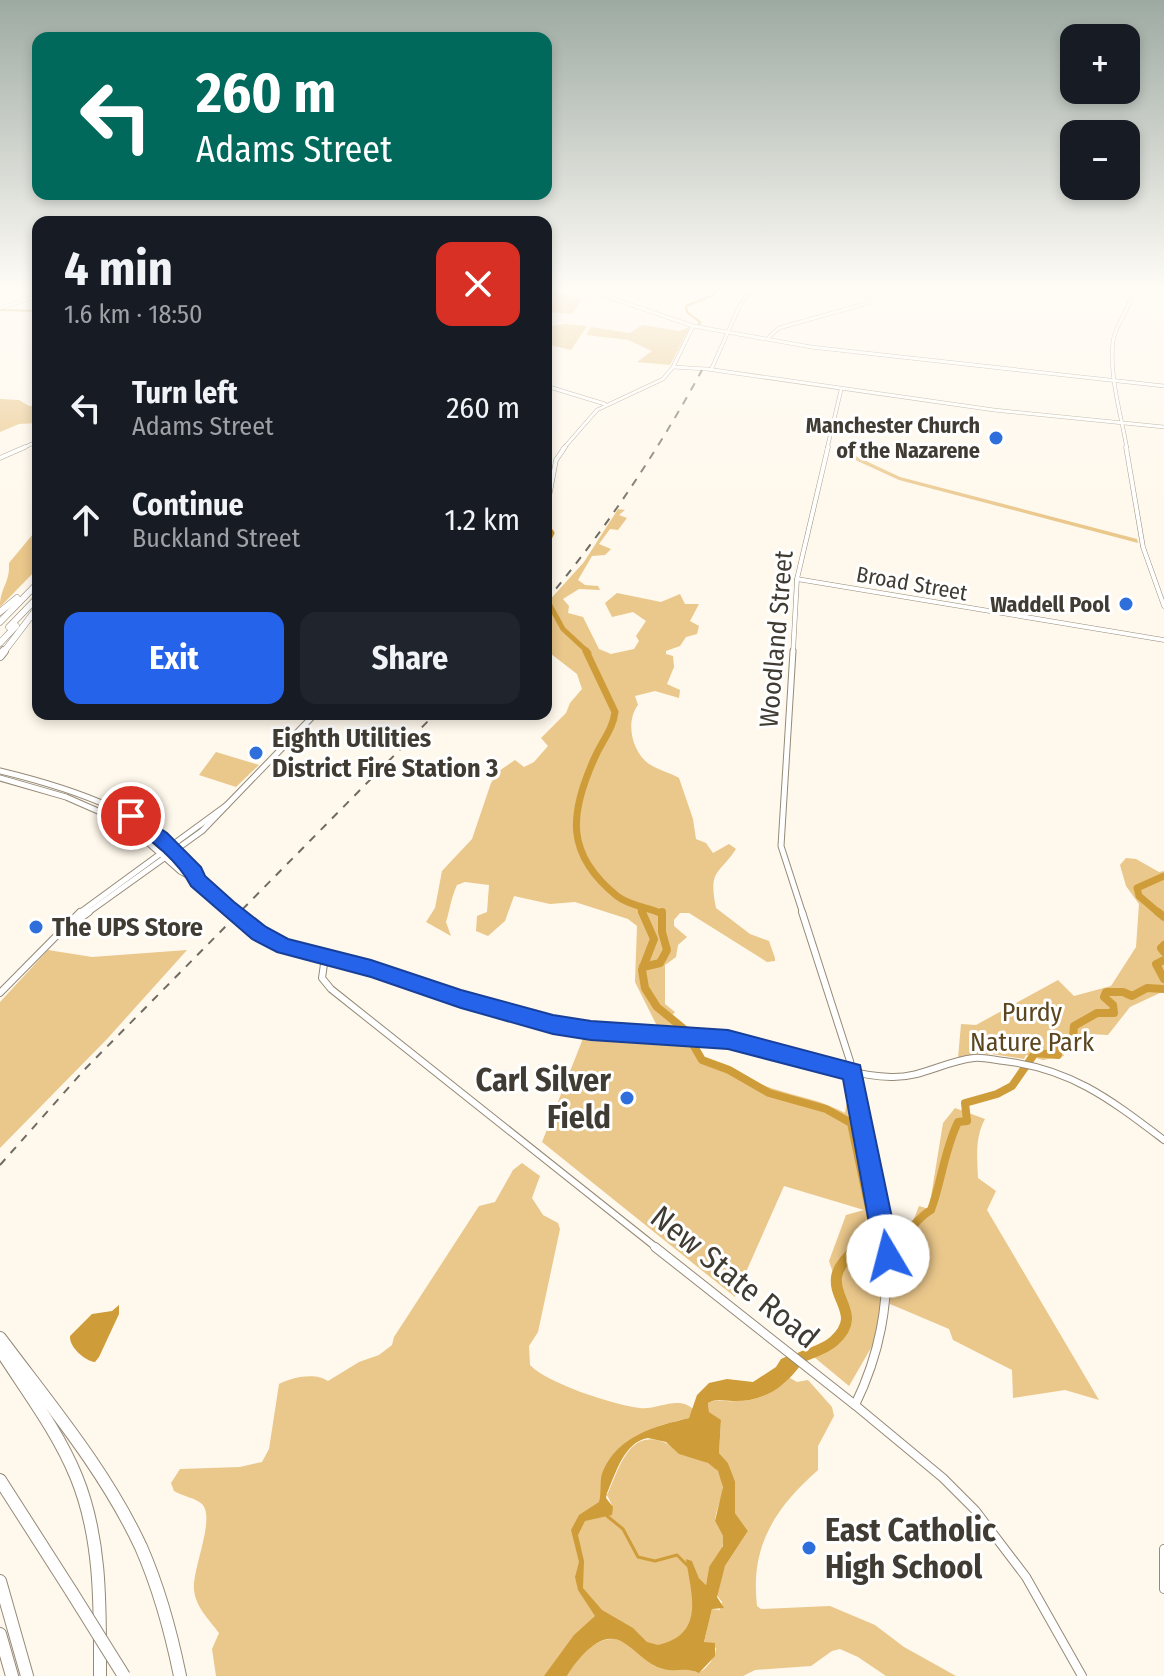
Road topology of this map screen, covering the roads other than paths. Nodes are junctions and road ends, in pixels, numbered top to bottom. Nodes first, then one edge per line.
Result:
1 (713, 366) edge
2 (989, 366) edge
3 (1115, 366) edge
4 (673, 367) joint
5 (711, 370) junction
6 (1116, 380) junction
7 (1164, 386) edge
8 (552, 388) edge
9 (841, 390) junction
10 (606, 404) junction
11 (1122, 426) junction
12 (1164, 427) edge
13 (32, 444) edge
14 (0, 458) edge
15 (552, 482) edge
16 (797, 579) junction
17 (32, 585) edge
18 (32, 586) edge
19 (1164, 606) edge
20 (32, 607) edge
21 (32, 608) edge
22 (32, 611) edge
23 (0, 616) edge
24 (0, 636) edge
25 (1164, 640) edge
26 (0, 643) edge
27 (0, 656) edge
28 (309, 720) edge
29 (0, 771) edge
30 (0, 778) edge
31 (171, 848) junction
32 (163, 854) junction
33 (198, 881) junction
34 (325, 957) junction
35 (0, 993) edge
36 (853, 1072) junction
37 (1164, 1140) edge
38 (0, 1338) edge
39 (0, 1349) edge
40 (855, 1405) junction
41 (0, 1480) edge
42 (1164, 1549) edge
43 (0, 1581) edge
44 (1164, 1589) edge
45 (0, 1634) edge
46 (12, 1676) edge
47 (27, 1676) edge
48 (100, 1676) edge
49 (124, 1676) edge
50 (180, 1676) edge
51 (1082, 1676) edge

1 - 5 main road
2 - 6 main road
3 - 6 main road
4 - 5 main road
4 - 10 main road
5 - 9 main road
6 - 7 main road
6 - 11 main road
8 - 10 main road
9 - 11 main road
9 - 16 main road, Woodland Street
10 - 15 main road
11 - 12 main road
11 - 19 main road
13 - 14 main road
16 - 25 main road, Broad Street
16 - 36 main road, Woodland Street
17 - 23 highway
18 - 23 highway
20 - 24 highway
21 - 26 highway
22 - 27 highway
28 - 31 main road
29 - 31 main road
30 - 32 main road
31 - 32 main road
31 - 33 main road
32 - 33 main road
32 - 35 main road
33 - 34 main road
34 - 36 main road
34 - 40 main road, New State Road
36 - 37 main road
36 - 40 main road, Woodland Street
38 - 50 highway
39 - 48 highway
40 - 51 main road, New State Road
41 - 49 highway, bridge
42 - 44 main road
43 - 47 highway
45 - 46 highway

